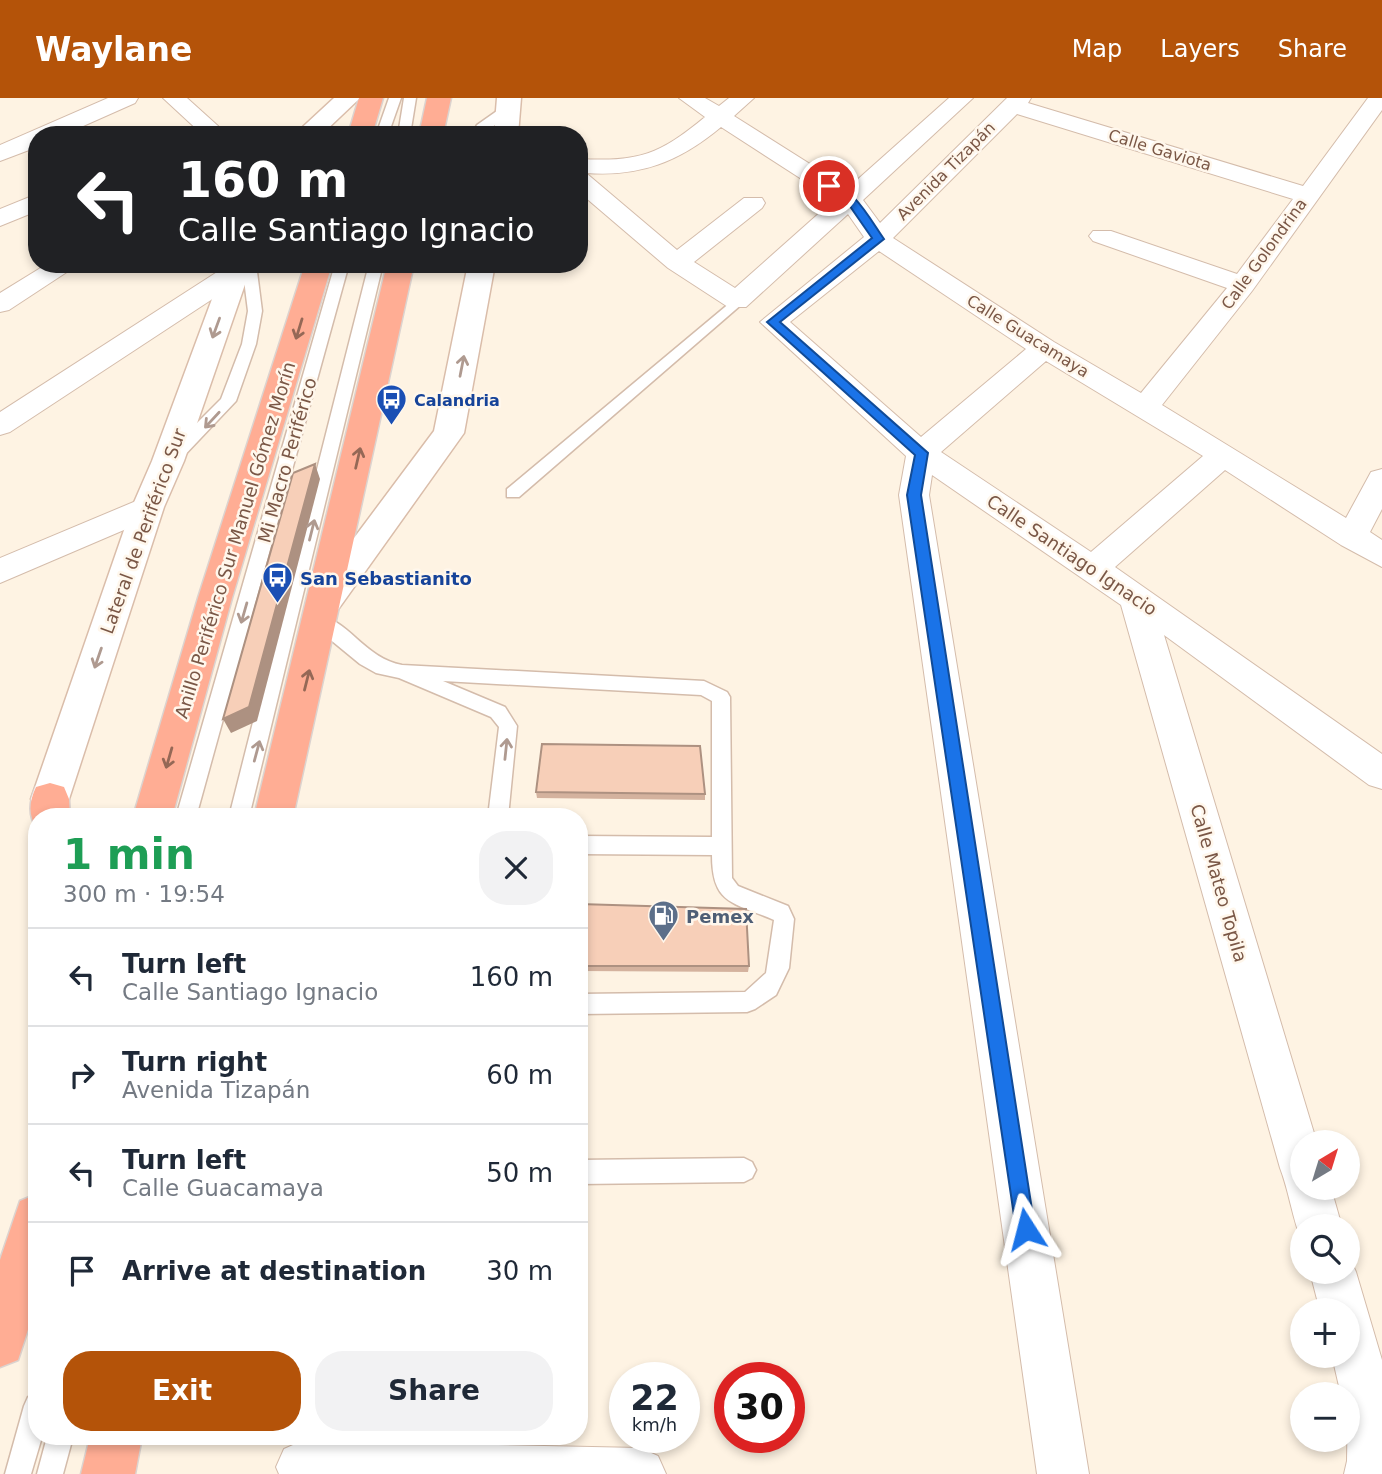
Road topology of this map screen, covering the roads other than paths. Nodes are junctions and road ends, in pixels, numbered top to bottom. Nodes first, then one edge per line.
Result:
1 (127, 98) edge
2 (174, 98) edge
3 (348, 98) edge
4 (371, 98) edge
5 (395, 98) edge
6 (410, 98) edge
7 (439, 98) edge
8 (690, 98) edge
9 (743, 98) edge
10 (962, 98) edge
11 (1016, 102) edge
12 (509, 104) edge
13 (1378, 107) edge
14 (719, 116) junction
15 (63, 126) edge
16 (207, 126) edge
17 (316, 126) edge
18 (363, 126) edge
19 (385, 126) edge
20 (405, 126) edge
21 (433, 126) edge
22 (483, 126) edge
23 (507, 126) edge
24 (28, 142) edge
25 (0, 154) edge
26 (588, 166) edge
27 (588, 187) edge
28 (1307, 195) junction
29 (850, 200) junction
30 (753, 202) dead end
31 (28, 205) edge
32 (0, 219) edge
33 (1102, 236) dead end
34 (878, 239) junction
35 (677, 263) junction
36 (51, 273) edge
37 (233, 273) edge
38 (240, 273) edge
39 (316, 273) edge
40 (339, 273) edge
41 (374, 273) edge
42 (399, 273) edge
43 (480, 273) edge
44 (1243, 285) junction
45 (737, 301) junction
46 (0, 304) edge
47 (773, 322) joint
48 (1044, 348) junction
49 (1145, 407) junction
50 (0, 425) edge
51 (921, 453) junction
52 (1223, 455) junction
53 (1382, 479) edge
54 (513, 493) dead end
55 (148, 507) junction
56 (1352, 537) junction
57 (1382, 555) edge
58 (5, 563) edge
59 (1092, 569) junction
60 (1136, 598) junction
61 (323, 612) junction
62 (402, 672) junction
63 (1382, 774) edge
64 (50, 808) edge
65 (155, 808) edge
66 (189, 808) edge
67 (241, 808) edge
68 (275, 808) edge
69 (499, 808) edge
70 (588, 845) edge
71 (722, 846) junction
72 (588, 1004) edge
73 (1291, 1130) edge
74 (744, 1170) dead end
75 (588, 1171) edge
76 (28, 1248) edge
77 (0, 1342) edge
78 (1360, 1364) edge
79 (28, 1438) edge
80 (58, 1445) edge
81 (115, 1445) edge
82 (302, 1467) dead end
83 (1373, 1471) edge
84 (18, 1474) edge
85 (50, 1474) edge
86 (108, 1474) edge
87 (640, 1474) edge
88 (1063, 1474) edge

1 - 15 street
2 - 16 street
3 - 17 street
4 - 18 highway
5 - 19 lane
6 - 20 lane
7 - 21 highway
8 - 14 street, Calle Guacamaya
9 - 14 street
10 - 29 street
11 - 28 street, Calle Gaviota
11 - 34 street, Avenida Tizapán
12 - 22 lane
12 - 23 street
13 - 28 street, Calle Golondrina
14 - 26 street
14 - 29 street, Calle Guacamaya
24 - 25 street
27 - 35 street
28 - 44 street, Calle Golondrina
29 - 34 street, Calle Guacamaya
29 - 45 street
30 - 35 street
31 - 32 street
33 - 44 street
34 - 47 street, Avenida Tizapán
34 - 48 street, Calle Guacamaya
35 - 45 street
36 - 46 street
37 - 50 street
38 -> 55 street, Lateral de Periférico Sur
39 -> 65 highway, Anillo Periférico Sur Manuel Gómez Morín
40 -> 66 lane, Mi Macro Periférico
67 -> 41 lane
61 -> 42 highway
61 -> 43 street
44 - 49 street, Calle Golondrina
45 - 54 lane
47 - 51 street, Calle Santiago Ignacio
48 - 49 street, Calle Guacamaya
48 - 51 street
49 - 52 street, Calle Guacamaya
51 - 59 street, Calle Santiago Ignacio
51 - 88 street
52 - 56 street, Calle Guacamaya
52 - 59 street
53 - 56 street
55 - 58 street
55 -> 64 street, Lateral de Periférico Sur
56 - 57 street, Calle Guacamaya
59 - 60 street, Calle Santiago Ignacio
60 - 63 street, Calle Santiago Ignacio
60 - 73 street, Calle Mateo Topila
61 - 62 lane
68 -> 61 highway
69 -> 62 lane
62 - 71 lane
70 - 71 lane
71 - 72 lane
74 - 75 lane
76 - 77 highway
78 - 83 street
79 - 84 lane
80 - 85 lane
81 - 86 highway
82 - 87 street

